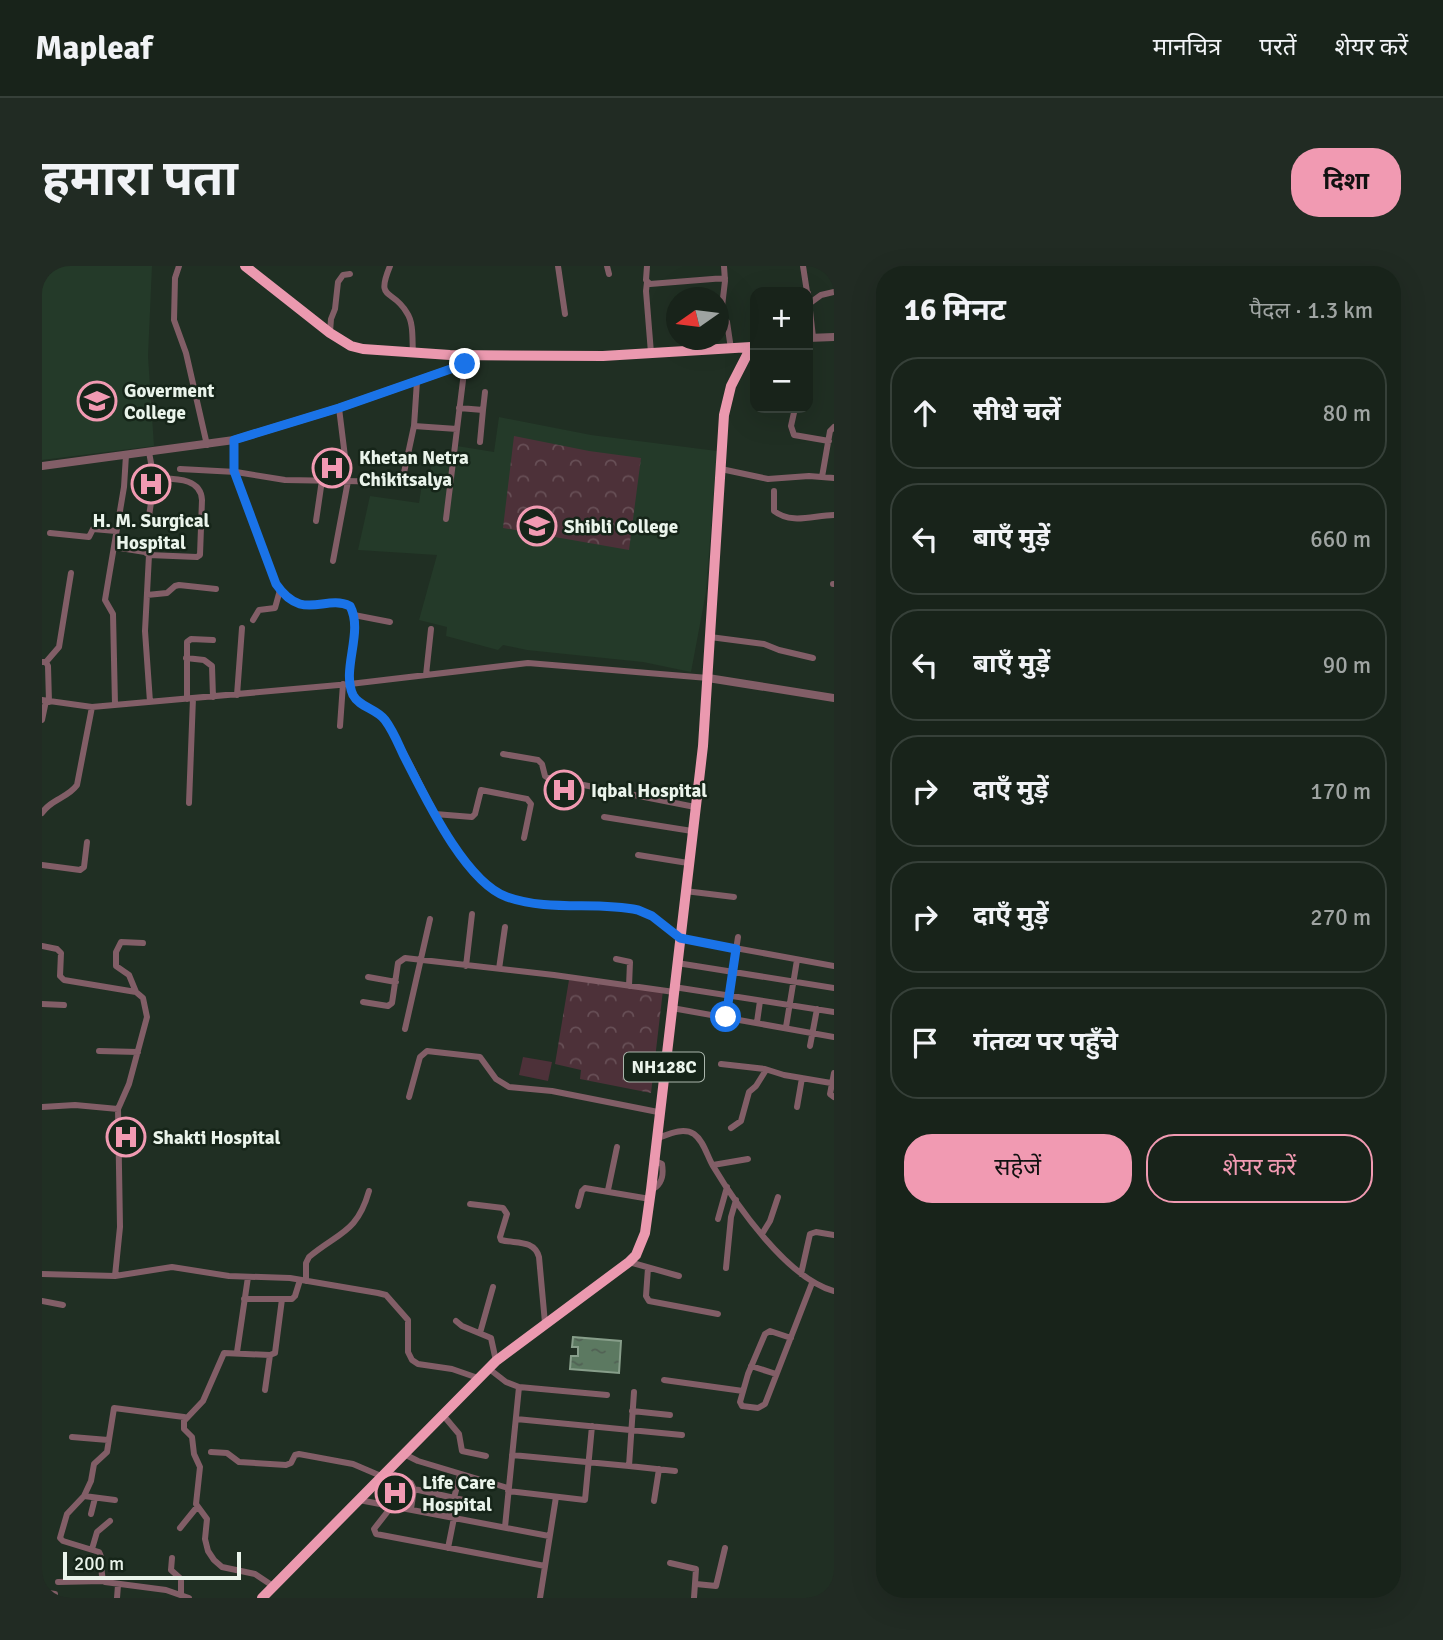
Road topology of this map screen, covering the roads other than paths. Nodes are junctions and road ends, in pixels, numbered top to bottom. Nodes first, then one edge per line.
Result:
1 (178, 266) edge
2 (245, 266) edge
3 (254, 266) edge
4 (390, 266) edge
5 (558, 266) edge
6 (647, 266) edge
7 (724, 266) edge
8 (803, 266) edge
9 (350, 274) dead end
10 (725, 278) junction
11 (647, 282) junction
12 (807, 287) edge
13 (834, 292) edge
14 (813, 301) edge
15 (302, 311) junction
16 (565, 314) dead end
17 (330, 334) junction
18 (813, 337) edge
19 (834, 337) edge
20 (750, 347) edge
21 (732, 349) junction
22 (751, 350) edge
23 (413, 353) junction
24 (652, 354) junction
25 (474, 355) junction
26 (465, 364) junction
27 (737, 373) junction
28 (417, 381) junction
29 (485, 392) dead end
30 (339, 408) junction
31 (459, 408) junction
32 (483, 410) junction
33 (794, 413) edge
34 (414, 426) junction
35 (834, 427) edge
36 (457, 429) junction
37 (234, 440) junction
38 (829, 441) junction
39 (480, 442) dead end
40 (207, 445) junction
41 (149, 452) junction
42 (126, 455) junction
43 (42, 466) edge
44 (180, 469) dead end
45 (721, 469) junction
46 (236, 472) junction
47 (155, 476) junction
48 (822, 477) junction
49 (834, 478) edge
50 (322, 481) junction
51 (348, 481) junction
52 (402, 482) junction
53 (412, 484) dead end
54 (774, 491) dead end
55 (834, 515) edge
56 (149, 516) dead end
57 (446, 519) dead end
58 (316, 521) dead end
59 (116, 531) junction
60 (50, 533) dead end
61 (114, 547) junction
62 (149, 555) junction
63 (333, 561) dead end
64 (71, 573) dead end
65 (216, 589) dead end
66 (280, 590) junction
67 (147, 595) junction
68 (354, 615) junction
69 (253, 620) dead end
70 (390, 622) dead end
71 (242, 628) dead end
72 (431, 629) dead end
73 (709, 637) junction
74 (213, 640) dead end
75 (186, 657) junction
76 (813, 658) dead end
77 (44, 662) edge
78 (426, 675) junction
79 (708, 678) junction
80 (347, 684) junction
81 (237, 695) junction
82 (213, 697) junction
83 (834, 698) edge
84 (190, 699) junction
85 (46, 701) edge
86 (150, 702) junction
87 (115, 705) junction
88 (92, 707) junction
89 (42, 720) edge
90 (340, 726) dead end
91 (503, 754) dead end
92 (189, 803) dead end
93 (695, 807) junction
94 (42, 813) edge
95 (435, 814) junction
96 (604, 817) dead end
97 (692, 831) junction
98 (524, 838) dead end
99 (87, 842) dead end
100 (638, 855) dead end
101 (688, 863) junction
102 (42, 865) edge
103 (685, 891) junction
104 (734, 897) dead end
105 (472, 914) dead end
106 (430, 919) dead end
107 (505, 927) dead end
108 (738, 937) dead end
109 (680, 938) junction
110 (143, 943) dead end
111 (42, 946) edge
112 (736, 949) junction
113 (616, 959) dead end
114 (797, 960) junction
115 (421, 961) junction
116 (677, 963) junction
117 (466, 966) junction
118 (834, 966) edge
119 (499, 969) junction
120 (733, 972) junction
121 (368, 977) dead end
122 (396, 982) junction
123 (794, 982) junction
124 (629, 986) junction
125 (834, 988) edge
126 (674, 990) junction
127 (136, 992) junction
128 (729, 997) junction
129 (761, 1001) junction
130 (363, 1002) dead end
131 (42, 1004) edge
132 (64, 1005) dead end
133 (790, 1006) junction
134 (672, 1008) junction
135 (817, 1009) junction
136 (834, 1012) edge
137 (726, 1017) junction
138 (757, 1022) junction
139 (786, 1027) junction
140 (724, 1028) dead end
141 (405, 1029) dead end
142 (813, 1032) junction
143 (834, 1037) edge
144 (810, 1046) dead end
145 (99, 1051) dead end
146 (138, 1052) junction
147 (721, 1064) dead end
148 (766, 1070) junction
149 (834, 1073) edge
150 (802, 1078) junction
151 (831, 1083) junction
152 (409, 1097) dead end
153 (834, 1097) edge
154 (42, 1107) edge
155 (797, 1107) dead end
156 (118, 1108) junction
157 (658, 1112) junction
158 (731, 1128) dead end
159 (656, 1138) junction
160 (617, 1147) dead end
161 (748, 1159) dead end
162 (713, 1165) junction
163 (727, 1187) junction
164 (608, 1190) junction
165 (369, 1191) dead end
166 (650, 1194) junction
167 (778, 1198) dead end
168 (736, 1199) junction
169 (470, 1204) dead end
170 (578, 1206) dead end
171 (718, 1219) dead end
172 (762, 1234) junction
173 (834, 1235) edge
174 (629, 1262) junction
175 (649, 1268) junction
176 (726, 1268) dead end
177 (42, 1274) edge
178 (801, 1274) junction
179 (115, 1276) junction
180 (679, 1276) dead end
181 (248, 1277) junction
182 (303, 1281) junction
183 (812, 1283) junction
184 (493, 1287) dead end
185 (834, 1291) edge
186 (244, 1299) junction
187 (282, 1299) junction
188 (42, 1301) edge
189 (63, 1305) dead end
190 (718, 1314) dead end
191 (456, 1321) dead end
192 (545, 1323) junction
193 (480, 1333) junction
194 (791, 1338) junction
195 (237, 1352) junction
196 (270, 1355) junction
197 (492, 1364) junction
198 (751, 1366) junction
199 (776, 1374) junction
200 (478, 1378) junction
201 (664, 1380) dead end
202 (519, 1387) junction
203 (265, 1390) dead end
204 (743, 1391) junction
205 (634, 1392) dead end
206 (607, 1395) dead end
207 (632, 1411) junction
208 (443, 1415) junction
209 (670, 1415) dead end
210 (516, 1419) junction
211 (185, 1420) junction
212 (592, 1426) junction
213 (631, 1429) junction
214 (682, 1435) dead end
215 (72, 1437) dead end
216 (108, 1440) junction
217 (211, 1451) dead end
218 (404, 1453) junction
219 (512, 1455) junction
220 (486, 1456) dead end
221 (590, 1462) junction
222 (629, 1466) junction
223 (659, 1469) junction
224 (675, 1471) dead end
225 (384, 1474) junction
226 (460, 1475) junction
227 (414, 1489) junction
228 (508, 1489) junction
229 (84, 1496) junction
230 (556, 1497) junction
231 (95, 1498) junction
232 (454, 1498) junction
233 (115, 1500) dead end
234 (359, 1500) junction
235 (654, 1501) dead end
236 (477, 1503) dead end
237 (392, 1506) junction
238 (198, 1507) junction
239 (411, 1509) junction
240 (91, 1514) dead end
241 (451, 1517) junction
242 (110, 1521) dead end
243 (505, 1527) junction
244 (180, 1528) dead end
245 (549, 1536) junction
246 (448, 1548) junction
247 (725, 1548) dead end
248 (92, 1549) junction
249 (172, 1558) dead end
250 (670, 1563) dead end
251 (545, 1566) junction
252 (103, 1581) junction
253 (58, 1582) dead end
254 (696, 1584) junction
255 (118, 1585) junction
256 (42, 1592) edge
257 (272, 1592) edge
258 (55, 1594) dead end
259 (166, 1594) edge
260 (181, 1594) junction
261 (117, 1598) edge
262 (189, 1598) edge
263 (262, 1598) edge
264 (540, 1598) edge
265 (694, 1598) edge

1 - 40 street
2 - 15 highway, NH128C
3 - 15 highway, NH128C
4 - 23 street
5 - 16 street
6 - 11 street
7 - 10 street
8 - 12 street
9 - 17 street
10 - 11 street
10 - 21 street
11 - 24 street
13 - 14 street
15 - 17 highway, NH128C
17 - 23 highway, NH128C
18 - 19 street
20 - 21 highway, NH128C
21 - 24 highway, NH128C
21 - 27 highway
22 - 27 highway, NH128C
23 - 25 highway, NH128C
24 - 25 highway, NH128C
25 - 26 street
26 - 28 street
26 - 31 street
27 - 45 highway, NH128C
28 - 30 street
28 - 34 street
29 - 32 street
30 - 37 street
30 - 51 street
31 - 32 street
31 - 36 street
32 - 39 street
33 - 38 street
34 - 36 street
34 - 52 street
35 - 38 street
36 - 57 street
37 - 40 street
37 - 46 street
38 - 48 street
40 - 41 street
41 - 42 street
41 - 47 street
42 - 43 street
42 - 59 street
44 - 46 street
45 - 48 street
45 - 73 highway, NH128C
46 - 50 street
46 - 66 street
47 - 56 street
47 - 62 street
48 - 49 street
50 - 51 street
50 - 58 street
51 - 52 street
51 - 63 street
52 - 53 street
54 - 55 street
59 - 60 street
59 - 61 street
61 - 62 street
61 - 87 street
62 - 67 street
64 - 77 street
65 - 67 street
66 - 68 street
66 - 69 street
67 - 86 street
68 - 70 street
68 - 80 street
71 - 81 street
72 - 78 street
73 - 76 street
73 - 79 highway, NH128C
74 - 75 street
75 - 82 street
75 - 84 street
77 - 85 street
78 - 79 street
78 - 80 street
79 - 83 street
79 - 93 highway, NH128C
80 - 81 street
80 - 90 street
80 - 95 street
81 - 82 street
82 - 84 street
84 - 86 street
84 - 92 street
85 - 88 street
85 - 89 street
86 - 87 street
87 - 88 street
88 - 94 street
91 - 93 street
93 - 97 highway, NH128C
95 - 98 street
95 - 109 street
96 - 97 street
97 - 101 highway, NH128C
99 - 102 street
100 - 101 street
101 - 103 highway, NH128C
103 - 104 street
103 - 109 highway, NH128C
105 - 117 street
106 - 115 street
107 - 119 street
108 - 112 street
109 - 112 street
109 - 116 highway, NH128C
110 - 127 street
111 - 127 street
112 - 114 street
112 - 120 street
113 - 124 street
114 - 118 street
114 - 123 street
115 - 117 street
115 - 122 street
115 - 141 street
116 - 120 street
116 - 126 highway, NH128C
117 - 119 street
119 - 124 street
120 - 123 street
120 - 128 street
121 - 122 street
122 - 130 street
123 - 125 street
123 - 133 street
124 - 126 street
126 - 128 street
126 - 134 highway, NH128C
127 - 146 street
128 - 129 street
128 - 137 street
129 - 133 street
129 - 138 street
131 - 132 street
133 - 135 street
133 - 139 street
134 - 137 street
134 - 157 highway, NH128C
135 - 136 street
135 - 142 street
137 - 138 street
137 - 140 street
138 - 139 street
139 - 142 street
142 - 143 street
142 - 144 street
145 - 146 street
146 - 156 street
147 - 148 street
148 - 150 street
148 - 158 street
149 - 151 street
150 - 151 street
150 - 155 street
151 - 153 street
152 - 157 street
154 - 156 street
156 - 179 street
157 - 159 highway, NH128C
159 - 162 street
159 - 166 highway, NH128C
160 - 164 street
161 - 162 street
162 - 163 street
163 - 168 street
163 - 171 street
164 - 166 street
164 - 170 street
165 - 182 street
166 - 174 highway, NH128C
167 - 172 street
168 - 172 street
168 - 176 street
169 - 192 street
172 - 178 street
173 - 178 street
174 - 175 street
174 - 192 highway, NH128C
175 - 180 street
175 - 190 street
177 - 179 street
178 - 183 street
179 - 181 street
181 - 182 street
181 - 186 street
182 - 187 street
182 - 200 street
183 - 185 street
183 - 194 street
184 - 193 street
186 - 187 street
186 - 195 street
187 - 196 street
188 - 189 street
191 - 193 street
192 - 197 highway, NH128C
193 - 197 street
194 - 198 street
194 - 199 street
195 - 196 street
195 - 211 street
196 - 203 street
197 - 200 highway, NH128C
197 - 202 street
198 - 199 street
198 - 204 street
199 - 204 street
200 - 208 highway, NH128C
201 - 204 street
202 - 206 street
202 - 210 street
205 - 207 street
207 - 209 street
207 - 213 street
208 - 218 highway, NH128C
208 - 220 street
210 - 212 street
210 - 219 street
211 - 216 street
211 - 238 street
212 - 213 street
212 - 221 street
213 - 214 street
213 - 222 street
215 - 216 street
216 - 229 street
217 - 225 street
218 - 225 highway, NH128C
218 - 226 street
219 - 221 street
219 - 228 street
221 - 222 street
221 - 230 street
222 - 223 street
223 - 224 street
223 - 235 street
225 - 227 street
225 - 234 highway, NH128C
226 - 228 street
226 - 232 street
227 - 232 street
227 - 239 street
228 - 230 street
228 - 243 street
229 - 231 street
229 - 248 street
230 - 245 street
231 - 233 street
231 - 240 street
232 - 236 street
232 - 241 street
234 - 237 street
234 - 257 highway, NH128C
237 - 239 street
237 - 246 street
238 - 244 street
238 - 257 street
239 - 241 street
241 - 243 street
241 - 246 street
242 - 248 street
243 - 245 street
245 - 251 street
246 - 251 street
247 - 254 street
248 - 252 street
249 - 260 street
250 - 254 street
251 - 264 street
252 - 253 street
252 - 255 street
254 - 265 street
255 - 259 street
255 - 261 street
256 - 258 street
257 - 263 highway, NH128C
259 - 260 street
260 - 262 street

